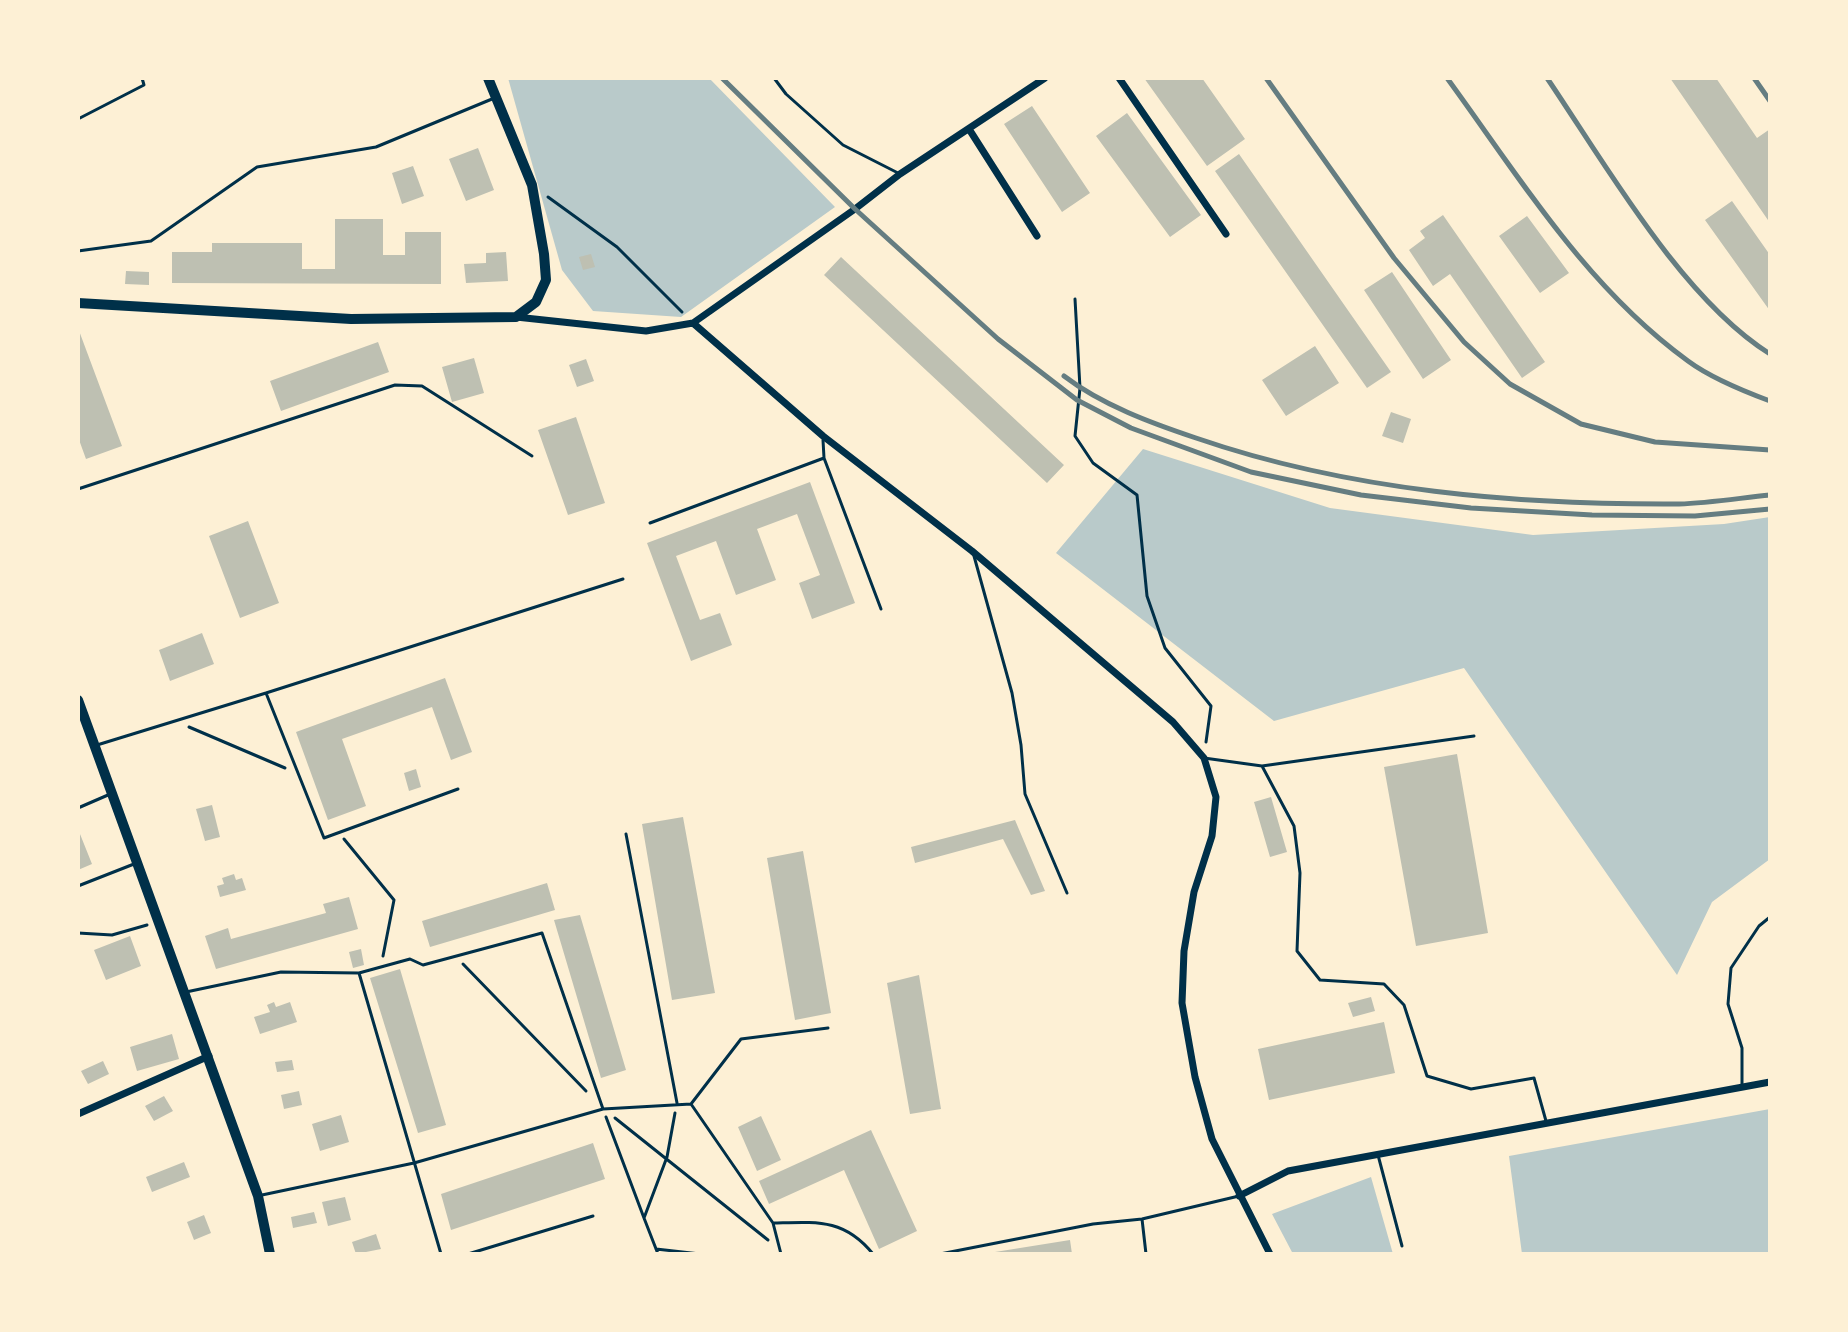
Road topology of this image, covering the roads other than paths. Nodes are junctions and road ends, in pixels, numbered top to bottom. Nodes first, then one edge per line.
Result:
1 (142, 78) edge
2 (488, 78) edge
3 (774, 78) edge
4 (1045, 78) edge
5 (1119, 78) edge
6 (496, 98) junction
7 (78, 119) edge
8 (969, 129) junction
9 (900, 174) junction
10 (1226, 234) dead end
11 (1037, 236) dead end
12 (78, 251) edge
13 (78, 303) edge
14 (516, 317) junction
15 (693, 323) junction
16 (823, 436) junction
17 (532, 456) dead end
18 (824, 458) junction
19 (78, 489) edge
20 (650, 523) dead end
21 (972, 551) junction
22 (623, 579) dead end
23 (881, 609) dead end
24 (266, 693) junction
25 (78, 700) edge
26 (1474, 736) dead end
27 (94, 746) junction
28 (1204, 758) junction
29 (1262, 766) junction
30 (458, 789) dead end
31 (112, 794) junction
32 (78, 808) edge
33 (626, 834) dead end
34 (138, 862) junction
35 (78, 886) edge
36 (1067, 893) dead end
37 (1770, 917) edge
38 (359, 973) junction
39 (186, 992) junction
40 (828, 1028) dead end
41 (209, 1056) junction
42 (1770, 1082) edge
43 (1742, 1088) junction
44 (677, 1103) junction
45 (691, 1104) junction
46 (603, 1109) junction
47 (78, 1114) edge
48 (1547, 1124) junction
49 (1378, 1155) junction
50 (414, 1163) junction
51 (258, 1196) junction
52 (1239, 1196) junction
53 (593, 1216) dead end
54 (1142, 1219) junction
55 (773, 1223) junction
56 (1402, 1246) dead end
57 (270, 1254) edge
58 (441, 1254) edge
59 (468, 1254) edge
60 (781, 1254) edge
61 (873, 1254) edge
62 (940, 1254) edge
63 (1146, 1254) edge
64 (1270, 1254) edge

1 - 7 lane
2 - 6 main road
3 - 9 lane
4 - 8 street
5 - 10 street
6 - 12 lane
6 - 14 main road
8 - 9 street
8 - 11 street
9 - 15 street
13 - 14 main road
14 - 15 street
15 - 16 street
16 - 18 lane
16 - 21 street
17 - 19 lane
18 - 20 lane
18 - 23 lane
21 - 28 street
21 - 36 lane
22 - 24 lane
24 - 27 lane
24 - 30 lane
25 - 27 main road
26 - 29 lane
27 - 31 main road
28 - 29 lane
28 - 52 street
29 - 48 lane
31 - 32 lane
31 - 34 main road
33 - 44 lane
34 - 35 lane
34 - 39 main road
37 - 43 lane
38 - 39 lane
38 - 46 lane
38 - 50 lane
39 - 41 main road
40 - 45 lane
41 - 47 street
41 - 51 main road
42 - 43 street
43 - 48 street
44 - 45 lane
44 - 46 lane
45 - 55 lane
46 - 50 lane
48 - 49 street
49 - 52 street
49 - 56 lane
50 - 51 lane
50 - 58 lane
51 - 57 main road
52 - 54 lane
52 - 64 street
53 - 59 lane
54 - 62 lane
54 - 63 lane
55 - 60 lane
55 - 61 lane

